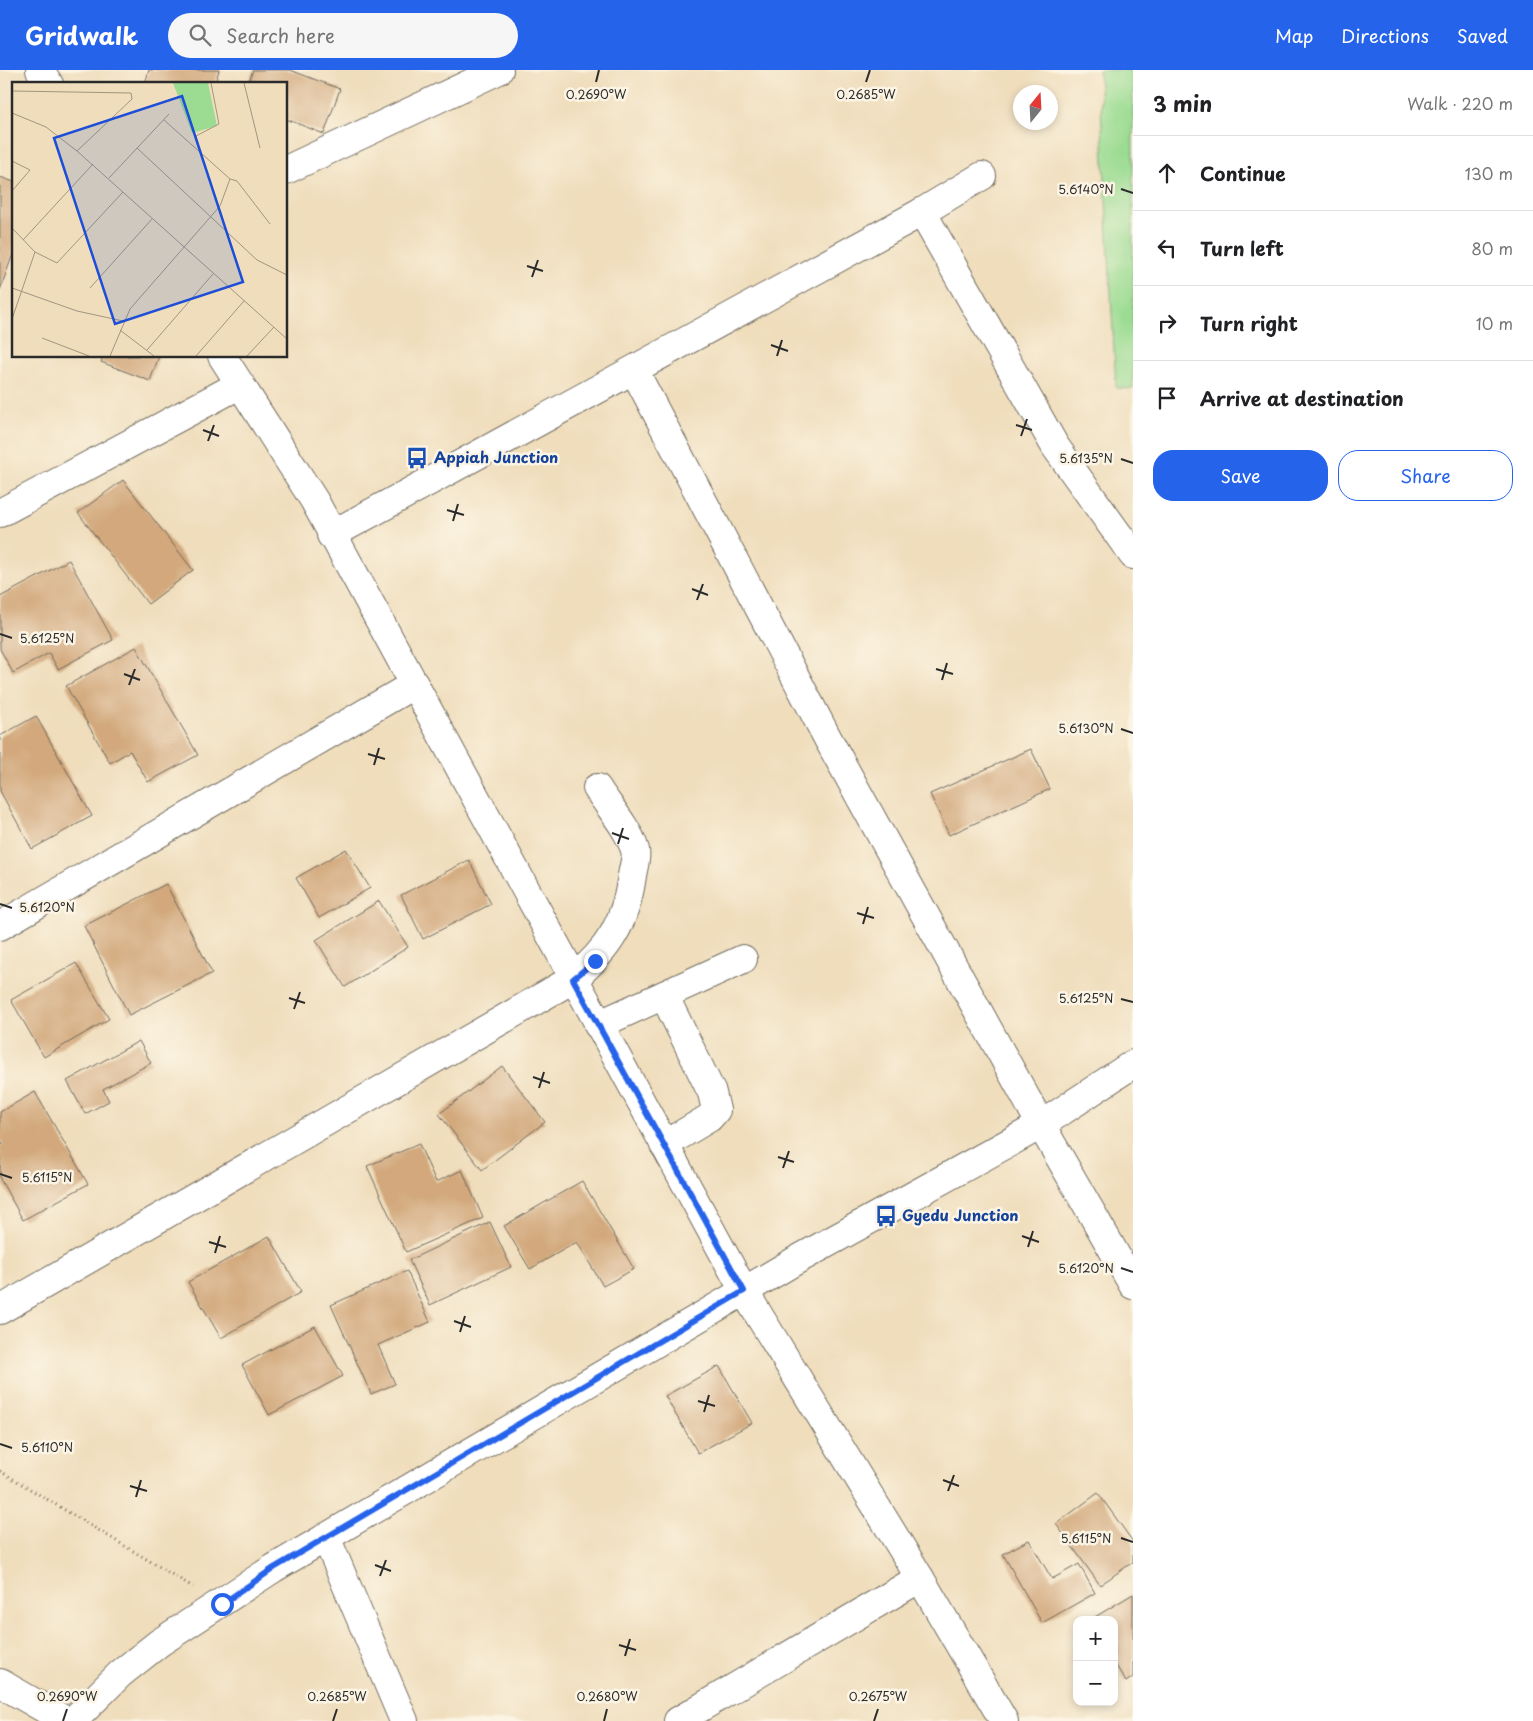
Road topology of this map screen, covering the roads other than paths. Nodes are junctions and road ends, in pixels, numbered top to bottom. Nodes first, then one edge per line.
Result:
1 (40, 70) edge
2 (499, 70) edge
3 (49, 82) edge
4 (288, 169) edge
5 (982, 176) dead end
6 (922, 212) junction
7 (223, 358) edge
8 (634, 370) junction
9 (239, 385) junction
10 (0, 513) edge
11 (331, 535) junction
12 (1133, 555) edge
13 (413, 685) junction
14 (597, 788) dead end
15 (0, 926) edge
16 (743, 959) dead end
17 (573, 979) junction
18 (664, 995) junction
19 (598, 1025) junction
20 (1133, 1064) edge
21 (1041, 1125) junction
22 (664, 1145) junction
23 (1133, 1284) edge
24 (744, 1291) junction
25 (0, 1310) edge
26 (326, 1537) junction
27 (920, 1578) junction
28 (0, 1683) edge
29 (66, 1721) edge
30 (73, 1721) edge
31 (404, 1721) edge
32 (678, 1721) edge
33 (1004, 1721) edge

1 - 3 street
2 - 4 street
5 - 6 street
6 - 8 street
6 - 12 street
7 - 9 street
8 - 11 street
8 - 21 street
9 - 10 street
9 - 11 street
11 - 13 street
13 - 15 street
13 - 17 street
14 - 17 street
16 - 18 street
17 - 19 street
17 - 25 street
18 - 19 street
18 - 22 street
19 - 22 street
20 - 21 street
21 - 23 street
21 - 24 street
22 - 24 street
24 - 26 street
24 - 27 street
26 - 30 street
26 - 31 street
27 - 32 street
27 - 33 street
28 - 29 street

